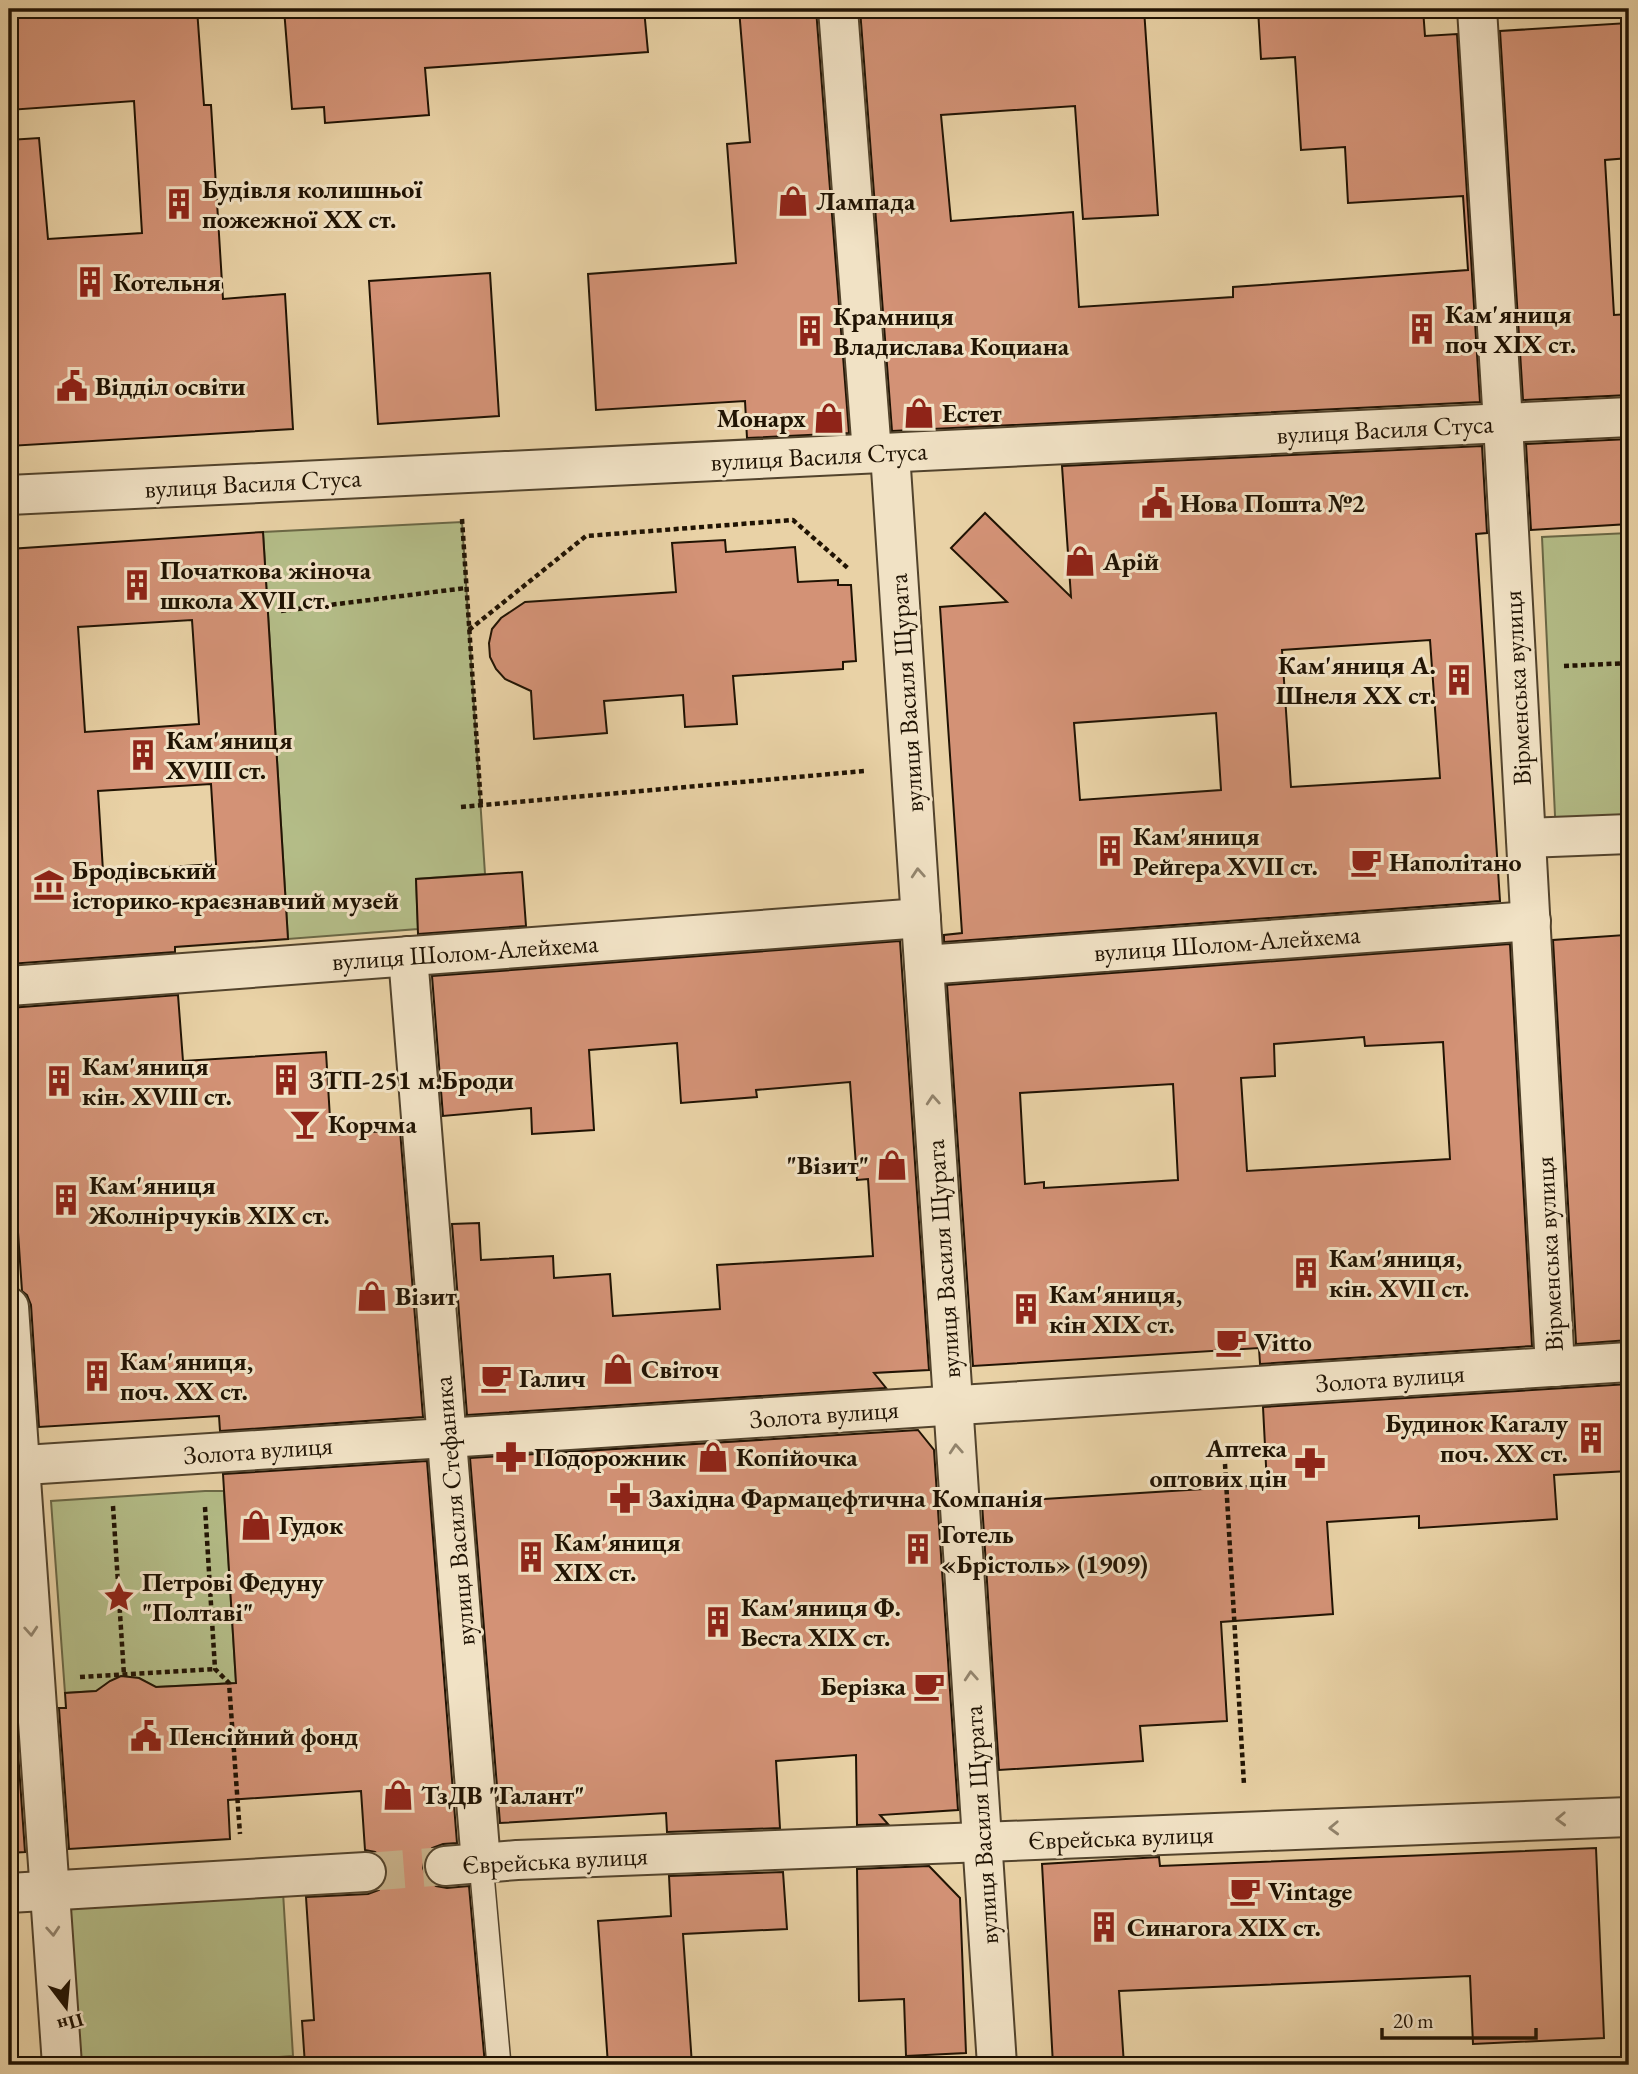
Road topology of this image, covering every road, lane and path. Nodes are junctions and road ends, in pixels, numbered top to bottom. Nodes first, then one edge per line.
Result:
1 (838, 9) edge
2 (1477, 9) edge
3 (1629, 417) edge
4 (1503, 423) junction
5 (881, 453) junction
6 (459, 473) junction
7 (9, 495) edge
8 (857, 575) dead end
9 (466, 588) junction
10 (281, 611) dead end
11 (469, 630) junction
12 (1629, 663) edge
13 (1516, 669) junction
14 (869, 770) dead end
15 (481, 806) junction
16 (461, 807) dead end
17 (1629, 834) edge
18 (1526, 838) junction
19 (921, 918) junction
20 (1531, 921) junction
21 (408, 956) junction
22 (924, 965) junction
23 (9, 986) edge
24 (9, 1307) edge
25 (1629, 1362) edge
26 (1555, 1367) junction
27 (953, 1406) junction
28 (448, 1438) junction
29 (1225, 1464) dead end
30 (14, 1466) edge
31 (113, 1506) dead end
32 (205, 1507) dead end
33 (215, 1669) junction
34 (124, 1675) junction
35 (75, 1677) dead end
36 (1629, 1816) edge
37 (1247, 1832) junction
38 (983, 1842) junction
39 (463, 1864) junction
40 (366, 1872) tunnel mouth
41 (243, 1880) junction
42 (50, 1891) junction
43 (9, 1893) edge
44 (62, 2065) edge
45 (499, 2065) edge
46 (997, 2065) edge

1 - 5 street, вулиця Василя Щурата
2 - 4 street, Вірменська вулиця
3 - 4 street, вулиця Василя Стуса
4 - 5 street, вулиця Василя Стуса
4 - 13 street, Вірменська вулиця
5 - 6 street, вулиця Василя Стуса
19 -> 5 street, вулиця Василя Щурата
6 - 7 street, вулиця Василя Стуса
6 - 9 path
8 - 11 path
9 - 10 path
9 - 11 path
11 - 15 path
12 - 13 path
13 - 18 street, Вірменська вулиця
14 - 15 path
15 - 16 path
17 - 18 street
18 - 20 street, Вірменська вулиця
19 - 21 street, вулиця Шолом-Алейхема
19 - 22 street, вулиця Василя Щурата
20 - 22 street, вулиця Шолом-Алейхема
20 - 26 street, Вірменська вулиця
21 - 23 street, вулиця Шолом-Алейхема
21 - 28 street, вулиця Василя Стефаника
27 -> 22 street, вулиця Василя Щурата
24 - 30 street
25 - 26 street, Золота вулиця
26 - 27 street, Золота вулиця
27 - 28 street, Золота вулиця
38 -> 27 street, вулиця Василя Щурата
28 - 30 street, Золота вулиця
28 - 39 street, вулиця Василя Стефаника
29 - 37 path
30 -> 42 street
31 - 34 path
32 - 33 path
33 - 34 path
33 - 41 path
34 - 35 path
36 -> 37 street, Єврейська вулиця
37 - 38 street, Єврейська вулиця
38 - 39 street, Єврейська вулиця
38 - 46 street, вулиця Василя Щурата
39 - 45 lane, вулиця Василя Стефаника
40 - 41 street
41 - 42 street
42 - 43 street
42 -> 44 street

